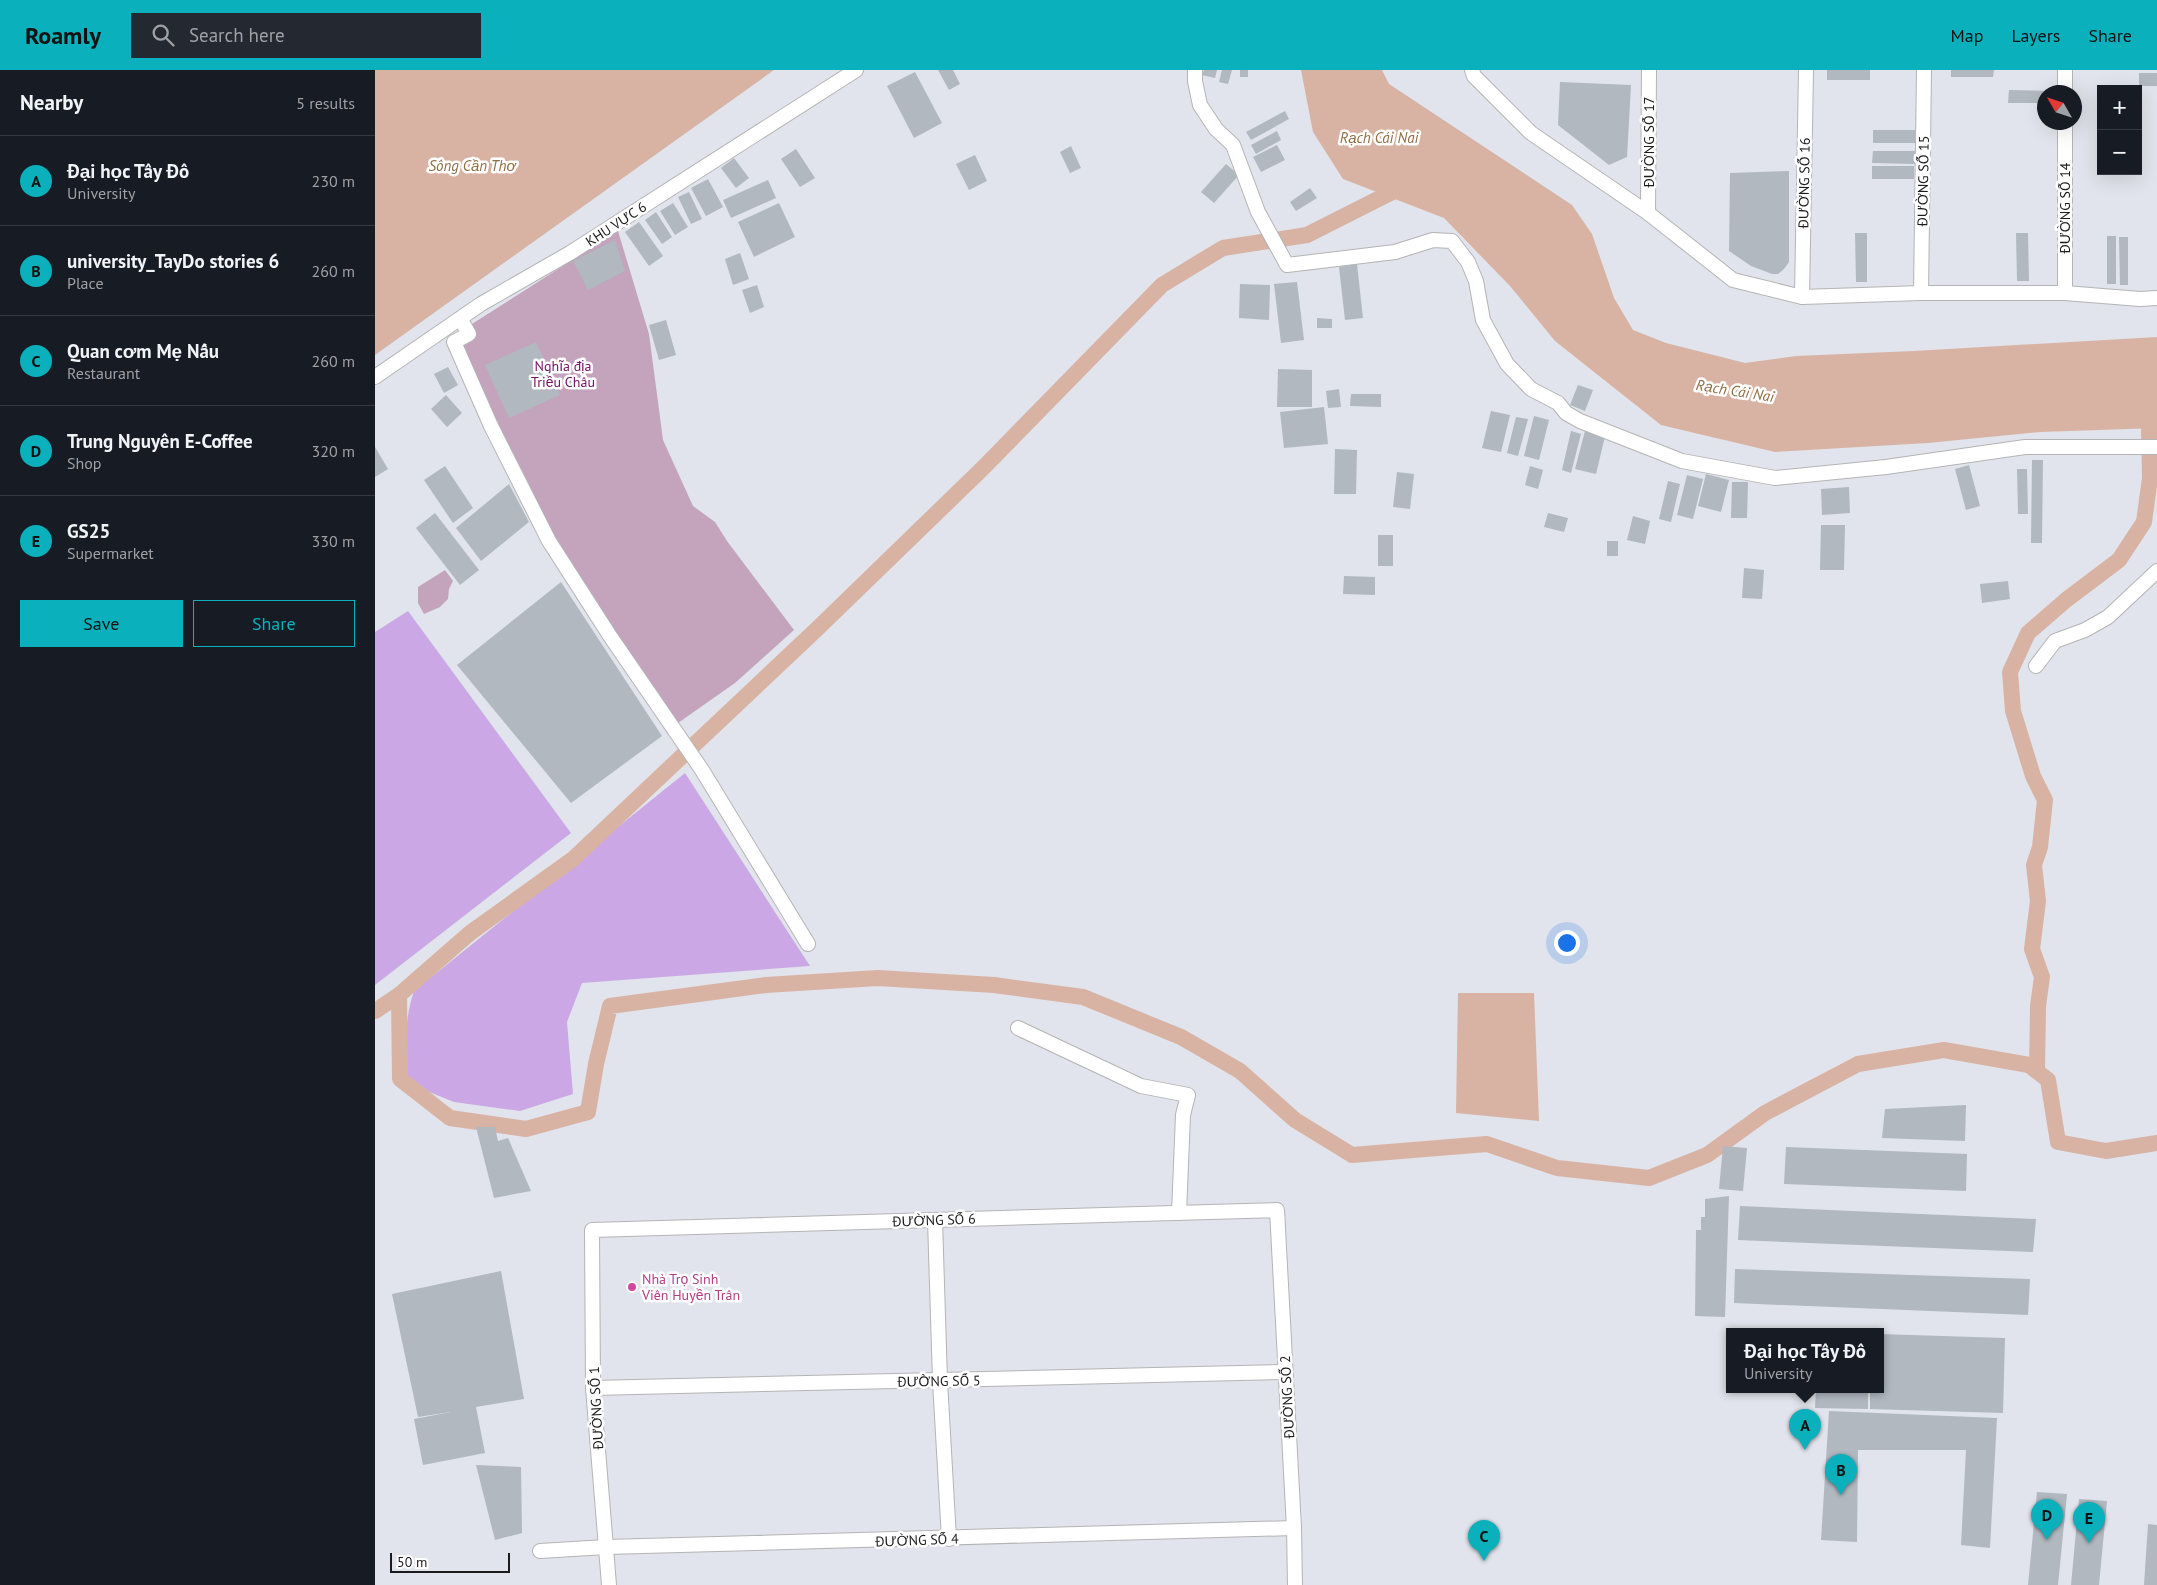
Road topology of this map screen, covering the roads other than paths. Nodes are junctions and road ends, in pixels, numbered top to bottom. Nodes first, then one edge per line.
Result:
1 (856, 70) edge
2 (1195, 70) edge
3 (1472, 70) edge
4 (1649, 70) edge
5 (1805, 70) edge
6 (1924, 70) edge
7 (2065, 70) edge
8 (2065, 85) edge
9 (2065, 130) edge
10 (1648, 213) junction
11 (1921, 293) junction
12 (2065, 293) junction
13 (1802, 297) junction
14 (2157, 298) edge
15 (461, 320) junction
16 (375, 377) edge
17 (2157, 447) edge
18 (2157, 571) edge
19 (2036, 666) dead end
20 (808, 944) dead end
21 (1018, 1028) dead end
22 (1277, 1210) joint
23 (1179, 1213) junction
24 (935, 1220) junction
25 (592, 1230) joint
26 (1285, 1372) junction
27 (940, 1381) junction
28 (593, 1388) junction
29 (1294, 1528) junction
30 (949, 1539) junction
31 (606, 1547) junction
32 (540, 1551) dead end
33 (609, 1585) edge
34 (1295, 1585) edge

1 - 15 street, KHU VỰC 6
2 - 17 street
3 - 10 street
4 - 10 street, ĐƯỜNG SỐ 17
5 - 13 street, ĐƯỜNG SỐ 16
6 - 11 street, ĐƯỜNG SỐ 15
7 - 8 street
9 - 12 street, ĐƯỜNG SỐ 14
10 - 13 street
11 - 12 street
11 - 13 street
12 - 14 street
15 - 16 street, KHU VỰC 6
15 - 20 street
18 - 19 street
21 - 23 street
22 - 23 street, ĐƯỜNG SỐ 6
22 - 26 street, ĐƯỜNG SỐ 2
23 - 24 street, ĐƯỜNG SỐ 6
24 - 25 street, ĐƯỜNG SỐ 6
24 - 27 street
25 - 28 street, ĐƯỜNG SỐ 1
26 - 27 street, ĐƯỜNG SỐ 5
26 - 29 street, ĐƯỜNG SỐ 2
27 - 28 street, ĐƯỜNG SỐ 5
27 - 30 street
28 - 31 street, ĐƯỜNG SỐ 1
29 - 30 street, ĐƯỜNG SỐ 4
29 - 34 street, ĐƯỜNG SỐ 2
30 - 31 street, ĐƯỜNG SỐ 4
31 - 32 street, ĐƯỜNG SỐ 4
31 - 33 street, ĐƯỜNG SỐ 1

